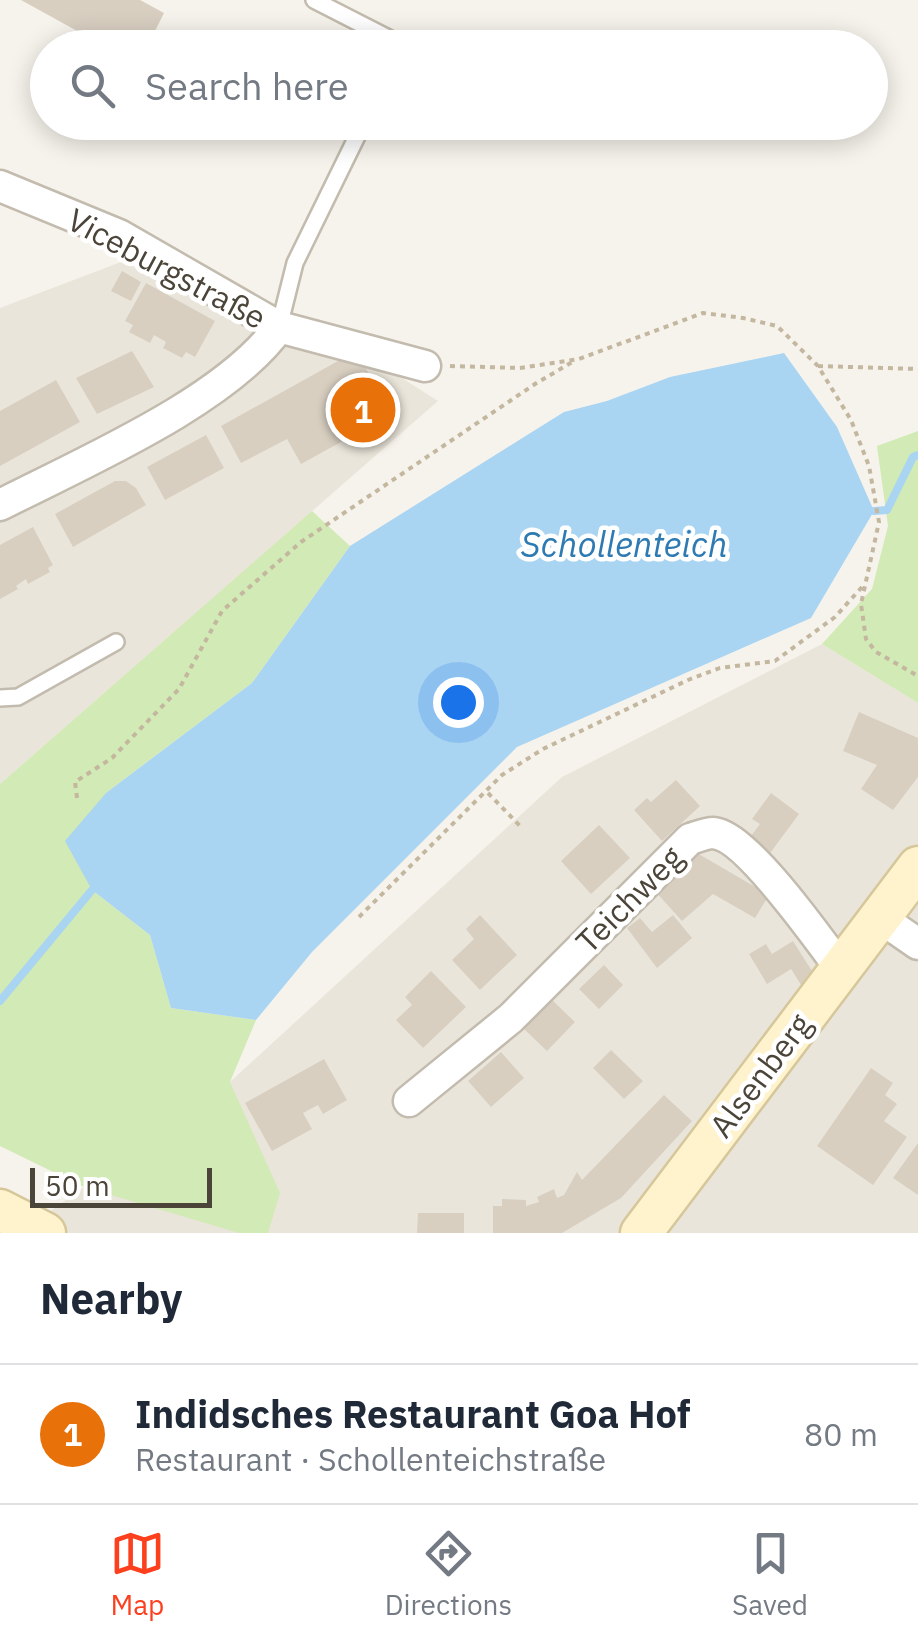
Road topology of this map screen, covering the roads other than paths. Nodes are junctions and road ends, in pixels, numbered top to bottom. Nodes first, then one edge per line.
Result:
1 (314, 0) edge
2 (373, 30) edge
3 (355, 140) edge
4 (0, 186) edge
5 (279, 326) junction
6 (425, 366) road end
7 (0, 505) edge
8 (116, 642) dead end
9 (0, 698) edge
10 (918, 867) edge
11 (879, 918) junction
12 (918, 944) edge
13 (841, 969) junction
14 (409, 1101) dead end
15 (0, 1210) edge
16 (45, 1233) edge
17 (641, 1233) edge

1 - 2 lane
3 - 5 lane
4 - 5 street, Viceburgstraße
5 - 6 street, Viceburgstraße
5 - 7 street
8 - 9 lane
10 - 11 street, Alsenberg
11 - 12 street
11 - 13 street, Alsenberg
13 - 14 street, Teichweg
13 - 17 street, Alsenberg
15 - 16 street

